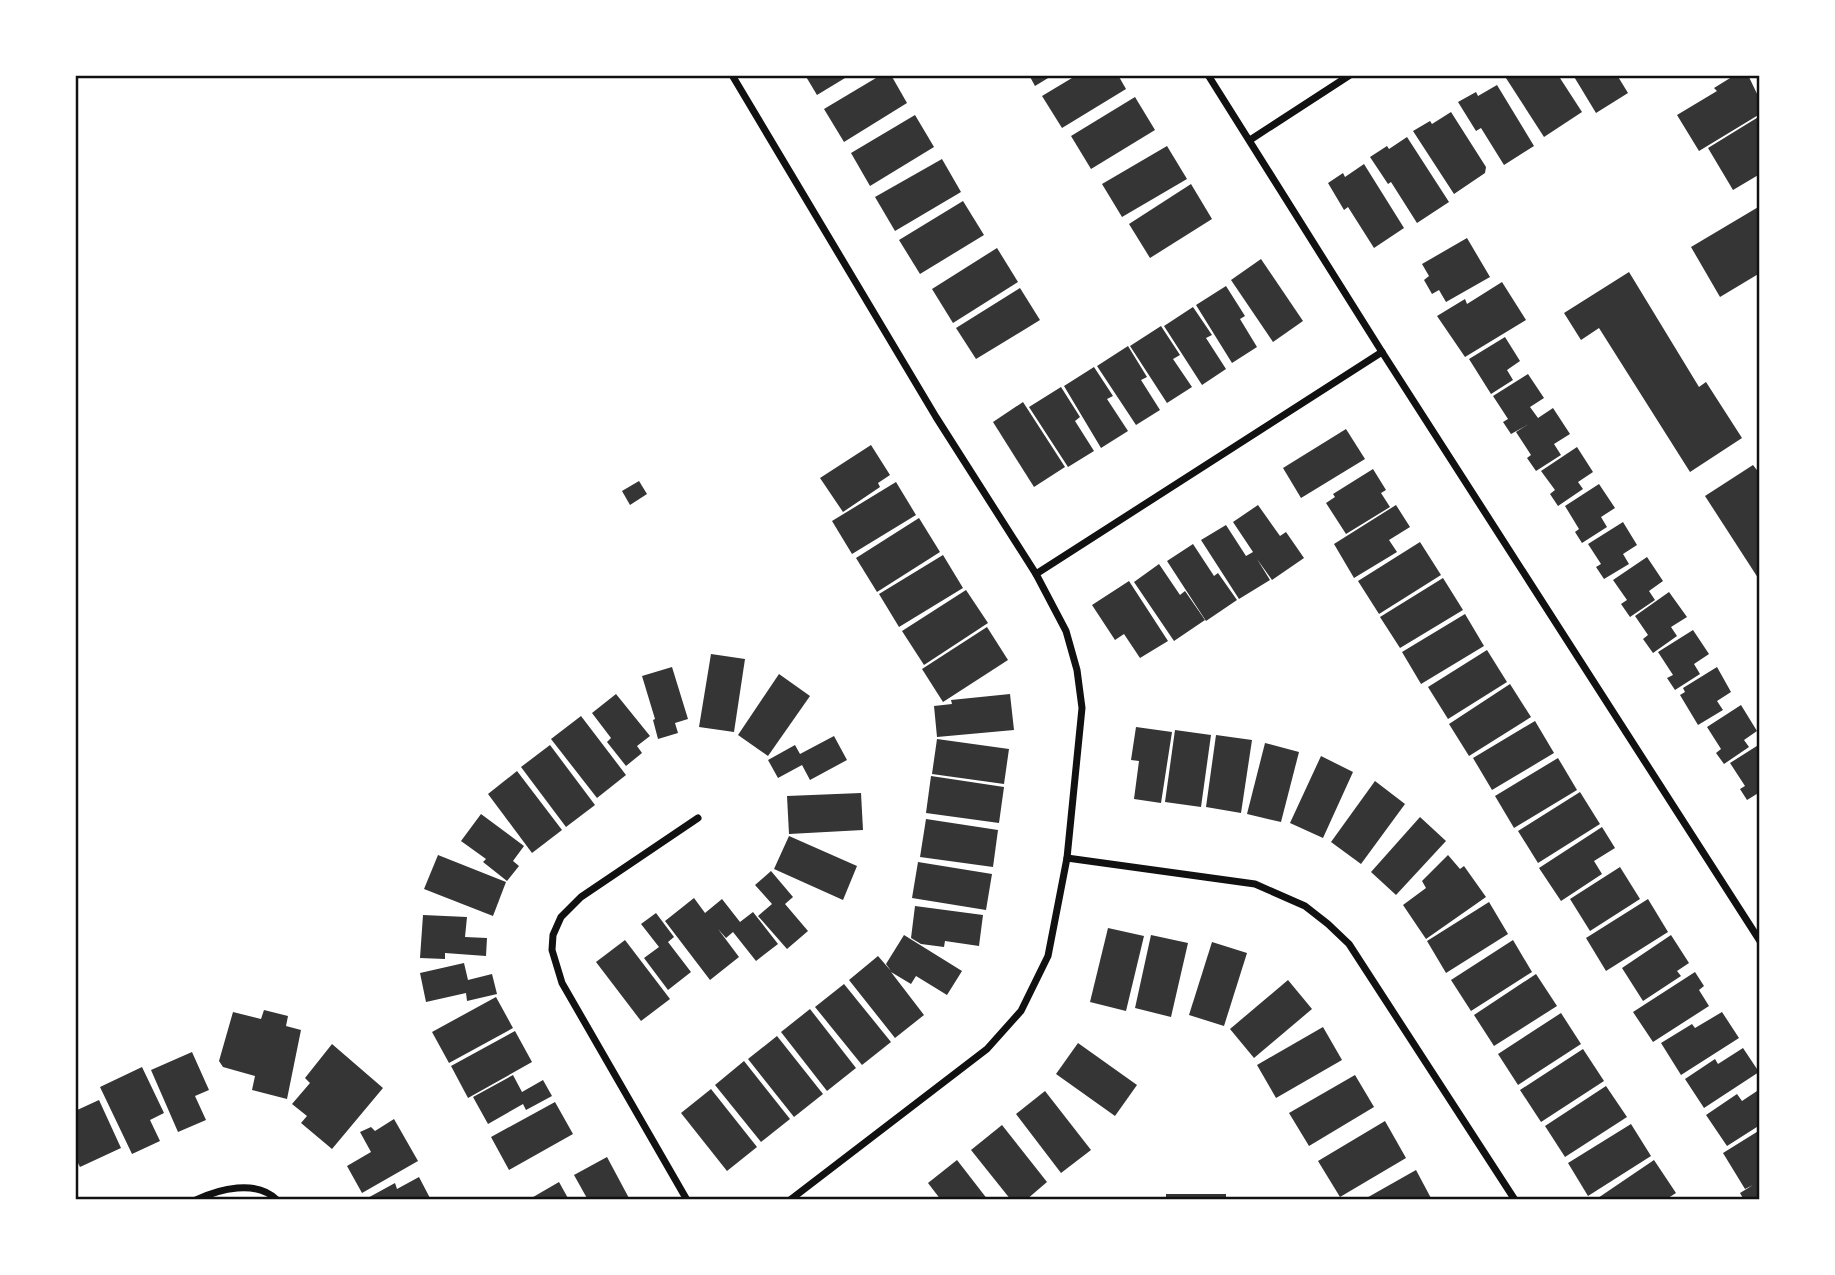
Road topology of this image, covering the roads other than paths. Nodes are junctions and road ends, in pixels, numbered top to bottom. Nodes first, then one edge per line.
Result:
1 (732, 75) edge
2 (1208, 75) edge
3 (1350, 75) edge
4 (1250, 140) junction
5 (1382, 352) junction
6 (1036, 573) junction
7 (698, 818) dead end
8 (1067, 858) junction
9 (1760, 941) edge
10 (195, 1200) edge
11 (277, 1200) edge
12 (687, 1200) edge
13 (790, 1200) edge
14 (1515, 1200) edge

1 - 6 street
2 - 4 street
3 - 4 street
4 - 5 street
5 - 6 street
5 - 9 street
6 - 8 street
7 - 12 street
8 - 13 street
8 - 14 street
10 - 11 street

